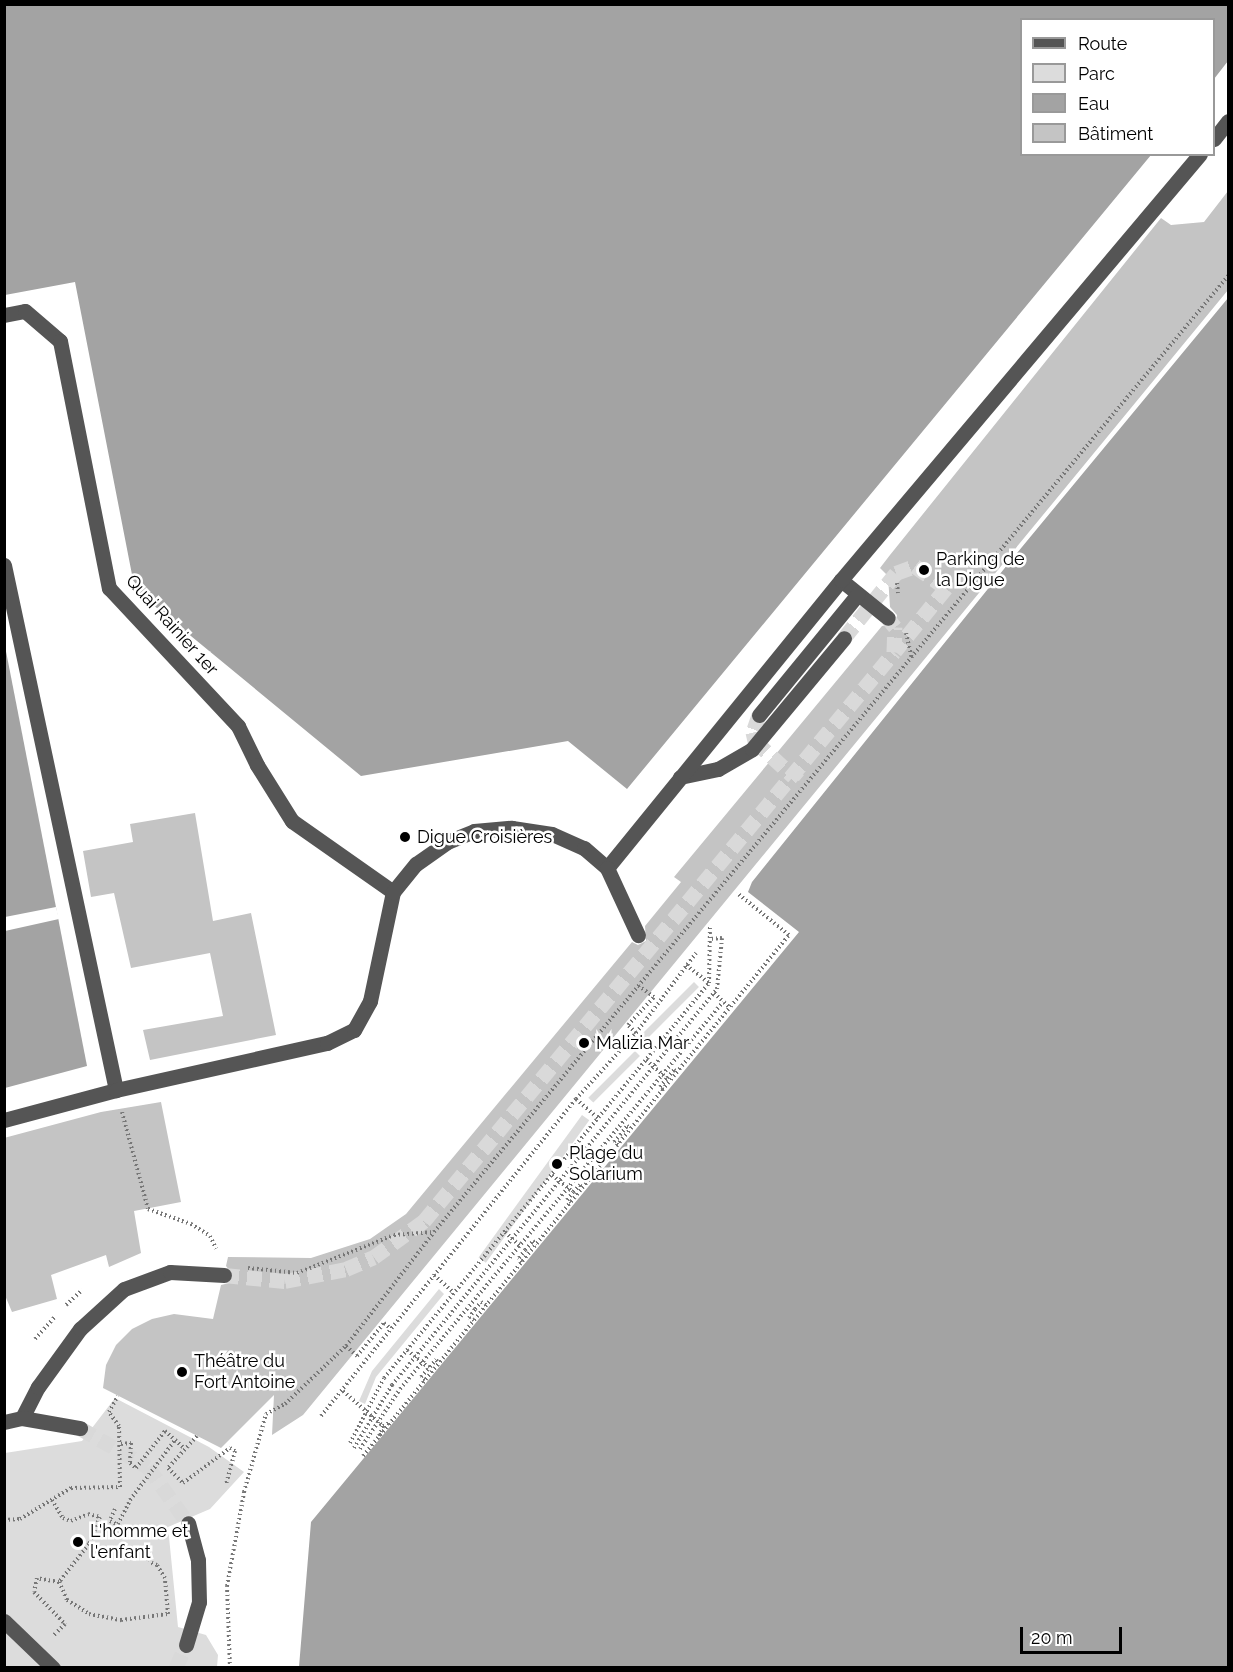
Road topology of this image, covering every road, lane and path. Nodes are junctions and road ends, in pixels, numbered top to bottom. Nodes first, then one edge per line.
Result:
1 (1228, 121) edge
2 (1215, 138) edge
3 (1198, 156) edge
4 (1228, 276) edge
5 (4, 315) edge
6 (4, 565) edge
7 (841, 580) junction
8 (858, 594) junction
9 (888, 618) tunnel mouth
10 (844, 638) tunnel mouth
11 (759, 715) tunnel mouth
12 (681, 777) junction
13 (607, 868) junction
14 (393, 892) junction
15 (737, 893) dead end
16 (710, 925) dead end
17 (638, 935) dead end
18 (710, 939) junction
19 (696, 953) dead end
20 (686, 965) junction
21 (710, 983) junction
22 (639, 986) junction
23 (714, 993) junction
24 (723, 1002) junction
25 (730, 1008) junction
26 (636, 1033) junction
27 (646, 1060) junction
28 (654, 1067) junction
29 (677, 1072) junction
30 (661, 1073) junction
31 (667, 1078) junction
32 (116, 1090) junction
33 (663, 1090) junction
34 (576, 1099) junction
35 (598, 1118) junction
36 (4, 1120) edge
37 (606, 1124) junction
38 (631, 1128) junction
39 (614, 1130) junction
40 (620, 1135) junction
41 (618, 1145) junction
42 (552, 1175) junction
43 (560, 1181) junction
44 (567, 1187) junction
45 (582, 1188) junction
46 (573, 1192) junction
47 (571, 1202) junction
48 (434, 1232) junction
49 (505, 1232) junction
50 (512, 1239) junction
51 (537, 1244) junction
52 (519, 1245) junction
53 (216, 1249) dead end
54 (525, 1250) junction
55 (246, 1259) dead end
56 (522, 1262) junction
57 (224, 1275) tunnel mouth
58 (434, 1275) junction
59 (454, 1293) junction
60 (462, 1298) junction
61 (470, 1305) junction
62 (486, 1305) junction
63 (475, 1309) junction
64 (474, 1320) junction
65 (390, 1328) junction
66 (346, 1346) junction
67 (407, 1350) junction
68 (415, 1356) junction
69 (422, 1362) junction
70 (439, 1362) junction
71 (429, 1368) junction
72 (425, 1380) junction
73 (342, 1391) junction
74 (118, 1396) dead end
75 (366, 1412) junction
76 (321, 1416) dead end
77 (372, 1417) junction
78 (22, 1418) junction
79 (4, 1422) edge
80 (378, 1422) junction
81 (391, 1422) junction
82 (383, 1426) junction
83 (80, 1428) tunnel mouth
84 (197, 1436) dead end
85 (379, 1436) junction
86 (175, 1440) junction
87 (350, 1443) dead end
88 (121, 1444) junction
89 (354, 1448) dead end
90 (186, 1449) junction
91 (360, 1449) dead end
92 (363, 1456) dead end
93 (226, 1484) dead end
94 (52, 1500) junction
95 (115, 1509) dead end
96 (4, 1520) edge
97 (188, 1523) tunnel mouth
98 (118, 1524) junction
99 (135, 1525) dead end
100 (149, 1562) dead end
101 (59, 1582) junction
102 (4, 1621) edge
103 (186, 1645) tunnel mouth
104 (36, 1652) junction
105 (53, 1668) edge
106 (230, 1668) edge

1 - 2 street
3 - 7 street
4 - 22 path
5 - 14 street, Quai Rainier 1er
6 - 32 street
7 - 8 street
7 - 12 street
8 - 9 street
8 - 11 street
10 - 12 street
12 - 13 street
13 - 14 street
13 - 17 street
14 - 32 street
15 - 25 path
16 - 18 path
18 - 21 path
18 - 23 path
19 - 20 path
20 - 21 path
20 - 26 path
21 - 27 path
22 - 26 path
22 - 48 path
23 - 24 path
23 - 28 path
24 - 25 path
24 - 30 path
25 - 29 path
26 - 34 path
27 - 28 path
27 - 35 path
28 - 30 path
28 - 37 path
29 - 31 path
29 - 33 path
30 - 31 path
30 - 39 path
31 - 33 path
32 - 36 street
32 - 53 path
33 - 38 path
34 - 35 path
34 - 58 path
35 - 42 path
37 - 39 path
37 - 43 path
38 - 40 path
38 - 41 path
39 - 40 path
39 - 44 path
40 - 41 path
41 - 45 path
42 - 43 path
42 - 49 path
43 - 44 path
43 - 50 path
44 - 46 path
44 - 52 path
45 - 46 path
45 - 47 path
46 - 47 path
47 - 51 path
48 - 55 path
48 - 66 path
49 - 50 path
49 - 59 path
50 - 52 path
50 - 60 path
51 - 54 path
51 - 56 path
52 - 54 path
52 - 61 path
54 - 56 path
56 - 62 path
57 - 78 street
58 - 59 path
58 - 65 path
59 - 67 path
60 - 61 path
60 - 68 path
61 - 63 path
61 - 69 path
62 - 63 path
62 - 64 path
63 - 64 path
64 - 70 path
65 - 66 path
65 - 73 path
66 - 106 path
67 - 68 path
67 - 75 path
68 - 69 path
68 - 77 path
69 - 71 path
69 - 80 path
70 - 71 path
70 - 72 path
71 - 72 path
72 - 81 path
73 - 75 path
73 - 76 path
74 - 88 path
75 - 77 path
75 - 87 path
77 - 80 path
77 - 89 path
78 - 79 street
78 - 83 street
80 - 82 path
80 - 91 path
81 - 82 path
81 - 85 path
82 - 85 path
84 - 90 path
85 - 92 path
86 - 88 path
86 - 90 path
86 - 98 path
88 - 94 path
90 - 93 path
94 - 96 path
94 - 101 path
95 - 98 path
97 - 103 street
98 - 99 path
100 - 101 path
101 - 104 path
102 - 104 street
104 - 105 street

